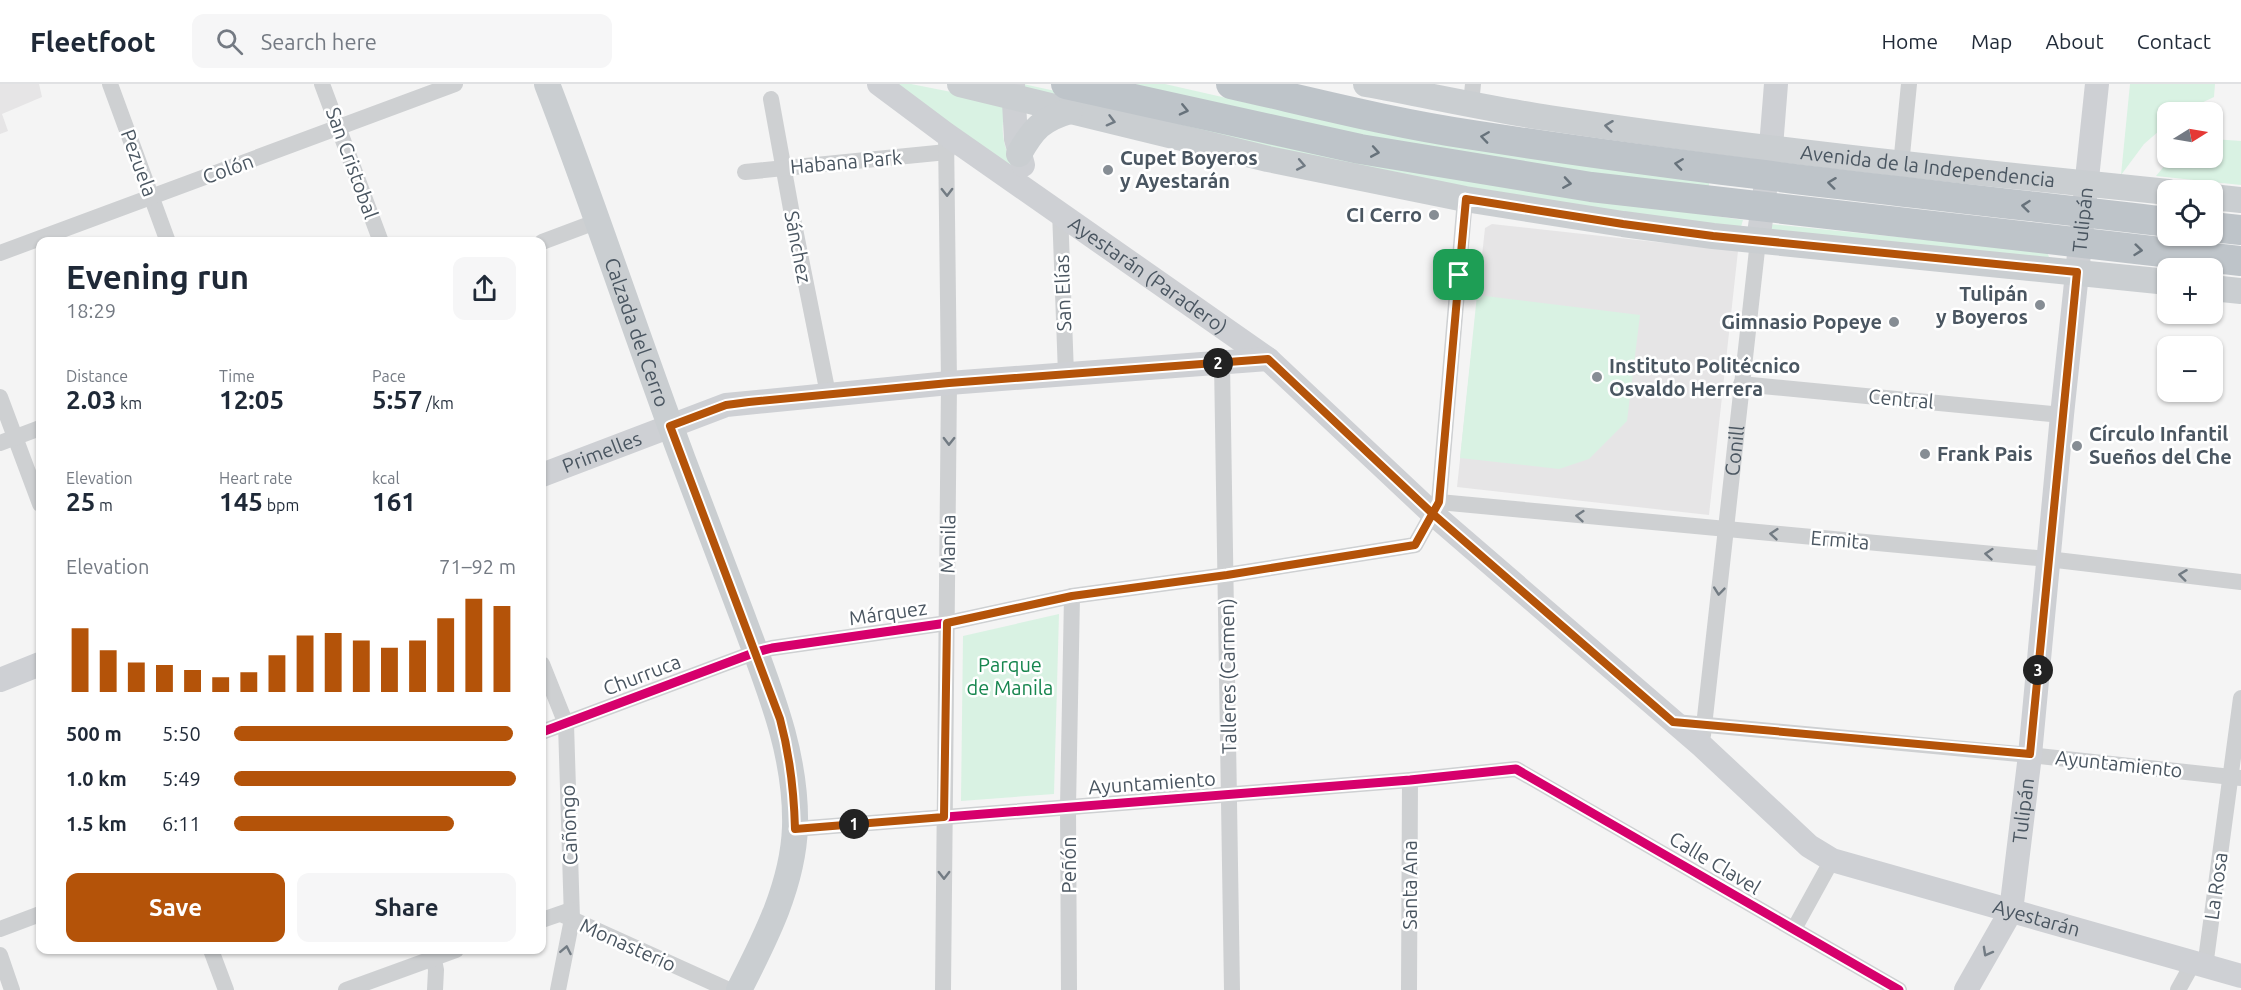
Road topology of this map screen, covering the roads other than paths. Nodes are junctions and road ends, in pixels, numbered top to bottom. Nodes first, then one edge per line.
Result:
1 (110, 84) edge
2 (322, 84) edge
3 (455, 84) edge
4 (547, 84) edge
5 (879, 84) edge
6 (960, 84) edge
7 (1231, 84) edge
8 (1366, 84) edge
9 (1776, 84) edge
10 (1909, 84) edge
11 (2097, 84) edge
12 (1014, 90) edge
13 (1472, 94) edge
14 (1068, 98) edge
15 (771, 99) dead end
16 (339, 128) junction
17 (947, 143) junction
18 (1019, 154) junction
19 (1769, 161) junction
20 (1900, 165) junction
21 (783, 168) junction
22 (745, 172) dead end
23 (1737, 172) junction
24 (2086, 183) junction
25 (2157, 191) edge
26 (151, 197) junction
27 (2223, 198) edge
28 (1466, 199) junction
29 (2241, 200) edge
30 (1749, 204) junction
31 (1057, 210) junction
32 (2084, 212) junction
33 (598, 221) junction
34 (2157, 221) edge
35 (2223, 228) edge
36 (2241, 230) edge
37 (43, 237) edge
38 (166, 237) edge
39 (379, 237) edge
40 (36, 240) edge
41 (546, 240) edge
42 (1758, 241) junction
43 (0, 253) edge
44 (2078, 257) junction
45 (2241, 261) edge
46 (2157, 279) edge
47 (2223, 289) edge
48 (2241, 291) edge
49 (1268, 359) junction
50 (1222, 362) junction
51 (1066, 374) junction
52 (949, 383) junction
53 (1741, 384) junction
54 (828, 394) junction
55 (0, 397) edge
56 (2062, 415) junction
57 (670, 426) junction
58 (36, 430) edge
59 (8, 440) edge
60 (546, 474) edge
61 (36, 496) edge
62 (1436, 508) junction
63 (1726, 529) junction
64 (2048, 559) junction
65 (1227, 575) junction
66 (2241, 582) edge
67 (1072, 596) junction
68 (947, 623) junction
69 (756, 652) junction
70 (36, 666) edge
71 (546, 674) edge
72 (0, 680) edge
73 (2241, 698) edge
74 (566, 724) junction
75 (546, 731) edge
76 (1703, 736) junction
77 (2030, 754) junction
78 (1512, 769) joint
79 (2236, 778) edge
80 (1410, 780) junction
81 (1230, 795) junction
82 (1068, 807) junction
83 (944, 817) junction
84 (795, 829) junction
85 (1832, 860) junction
86 (2011, 911) junction
87 (568, 914) junction
88 (36, 916) edge
89 (546, 919) edge
90 (1794, 928) junction
91 (0, 929) edge
92 (212, 954) edge
93 (432, 954) edge
94 (434, 954) edge
95 (0, 955) edge
96 (2199, 965) junction
97 (2241, 976) edge
98 (1405, 989) edge
99 (12, 990) edge
100 (226, 990) edge
101 (346, 990) edge
102 (435, 990) edge
103 (558, 990) edge
104 (729, 990) edge
105 (739, 990) edge
106 (943, 990) edge
107 (1069, 990) edge
108 (1232, 990) edge
109 (1899, 990) edge
110 (1966, 990) edge
111 (2178, 990) edge

1 - 26 street, Pezuela
2 - 16 street, San Cristobal
3 - 16 street, Colón
4 - 33 main road, Calzada del Cerro
5 - 17 main road, Ayestarán (Paradero)
6 - 12 main road
23 -> 7 highway
8 - 13 main road, Avenida de la Independencia
9 - 19 main road, Conill
10 - 20 street
11 - 24 main road, Tulipán
12 - 14 main road
12 - 18 main road, Ayestarán (Paradero)
19 -> 13 main road, Avenida de la Independencia
14 - 18 main road
14 -> 28 main road
14 -> 30 highway
15 - 21 street, Sánchez
16 - 26 street, Colón
16 - 39 street, San Cristobal
17 - 21 street, Habana Park
17 - 31 main road, Ayestarán (Paradero)
17 -> 52 street, Manila
18 - 31 main road, Ayestarán (Paradero)
19 - 20 main road, Avenida de la Independencia
19 - 23 highway
19 - 30 main road, Conill
32 -> 19 highway
20 - 24 main road, Avenida de la Independencia
21 - 22 street, Habana Park
21 - 54 street, Sánchez
23 - 30 highway
24 - 25 main road, Avenida de la Independencia
24 - 32 main road, Tulipán
26 - 37 street, Colón
26 - 38 street, Pezuela
27 - 29 main road
28 - 42 main road
28 - 62 street
30 - 42 main road, Conill
30 - 44 highway
31 - 49 main road, Ayestarán (Paradero)
31 - 51 street, San Elías
32 - 34 highway
32 - 44 main road, Tulipán
33 - 41 street
33 - 57 main road, Calzada del Cerro
35 - 36 highway
40 - 43 street, Colón
42 - 44 main road
42 - 53 street, Conill
44 -> 45 highway
44 - 46 main road
44 - 56 main road, Tulipán
47 - 48 main road
49 - 50 main road, Primelles
49 - 62 main road, Ayestarán (Paradero)
50 - 51 main road, Primelles
50 - 65 street, Talleres (Carmen)
51 - 52 main road, Primelles
52 - 54 main road, Primelles
52 -> 68 street, Manila
53 - 56 street, Central
53 - 63 street, Conill
54 - 57 main road, Primelles
55 - 59 street
56 - 64 main road, Tulipán
57 - 60 main road, Primelles
57 - 69 main road, Calzada del Cerro
58 - 59 street
59 - 61 street
63 -> 62 street, Ermita
62 - 65 street, Márquez
62 - 76 main road, Ayestarán (Paradero)
64 -> 63 street, Ermita
63 -> 76 street, Conill
66 -> 64 street, Ermita
64 - 77 main road, Tulipán
65 - 67 street, Márquez
65 - 81 street, Talleres (Carmen)
67 - 68 street, Márquez
67 - 82 street, Peñón
68 - 69 street, Márquez
68 - 83 street, Manila
69 - 74 street, Churruca
69 - 84 main road, Calzada del Cerro
70 - 72 main road
71 - 74 street, Cañongo
73 - 79 street, La Rosa
74 - 75 street, Churruca
74 - 87 street, Cañongo
76 - 77 street, Ayuntamiento
76 - 85 main road, Ayestarán (Paradero)
77 - 79 street, Ayuntamiento
77 - 86 main road, Tulipán
78 - 80 street, Ayuntamiento
78 - 90 street, Calle Clavel
79 - 96 street, La Rosa
80 - 81 street, Ayuntamiento
80 - 98 street, Santa Ana
81 - 82 street, Ayuntamiento
81 - 108 street, Talleres (Carmen)
82 - 83 street, Ayuntamiento
82 - 107 street, Peñón
83 - 84 street, Ayuntamiento
83 -> 106 street, Manila
84 - 105 main road, Calzada del Cerro
85 - 86 main road, Ayestarán
85 - 90 street
86 - 96 main road, Ayestarán
86 -> 110 main road, Tulipán
87 - 89 street
103 -> 87 street, Cañongo
87 - 104 street, Monasterio
88 - 91 street
90 - 109 street, Calle Clavel
92 - 100 street
93 - 101 street
94 - 102 street
95 - 99 street
96 - 97 main road, Ayestarán
96 - 111 street, La Rosa

